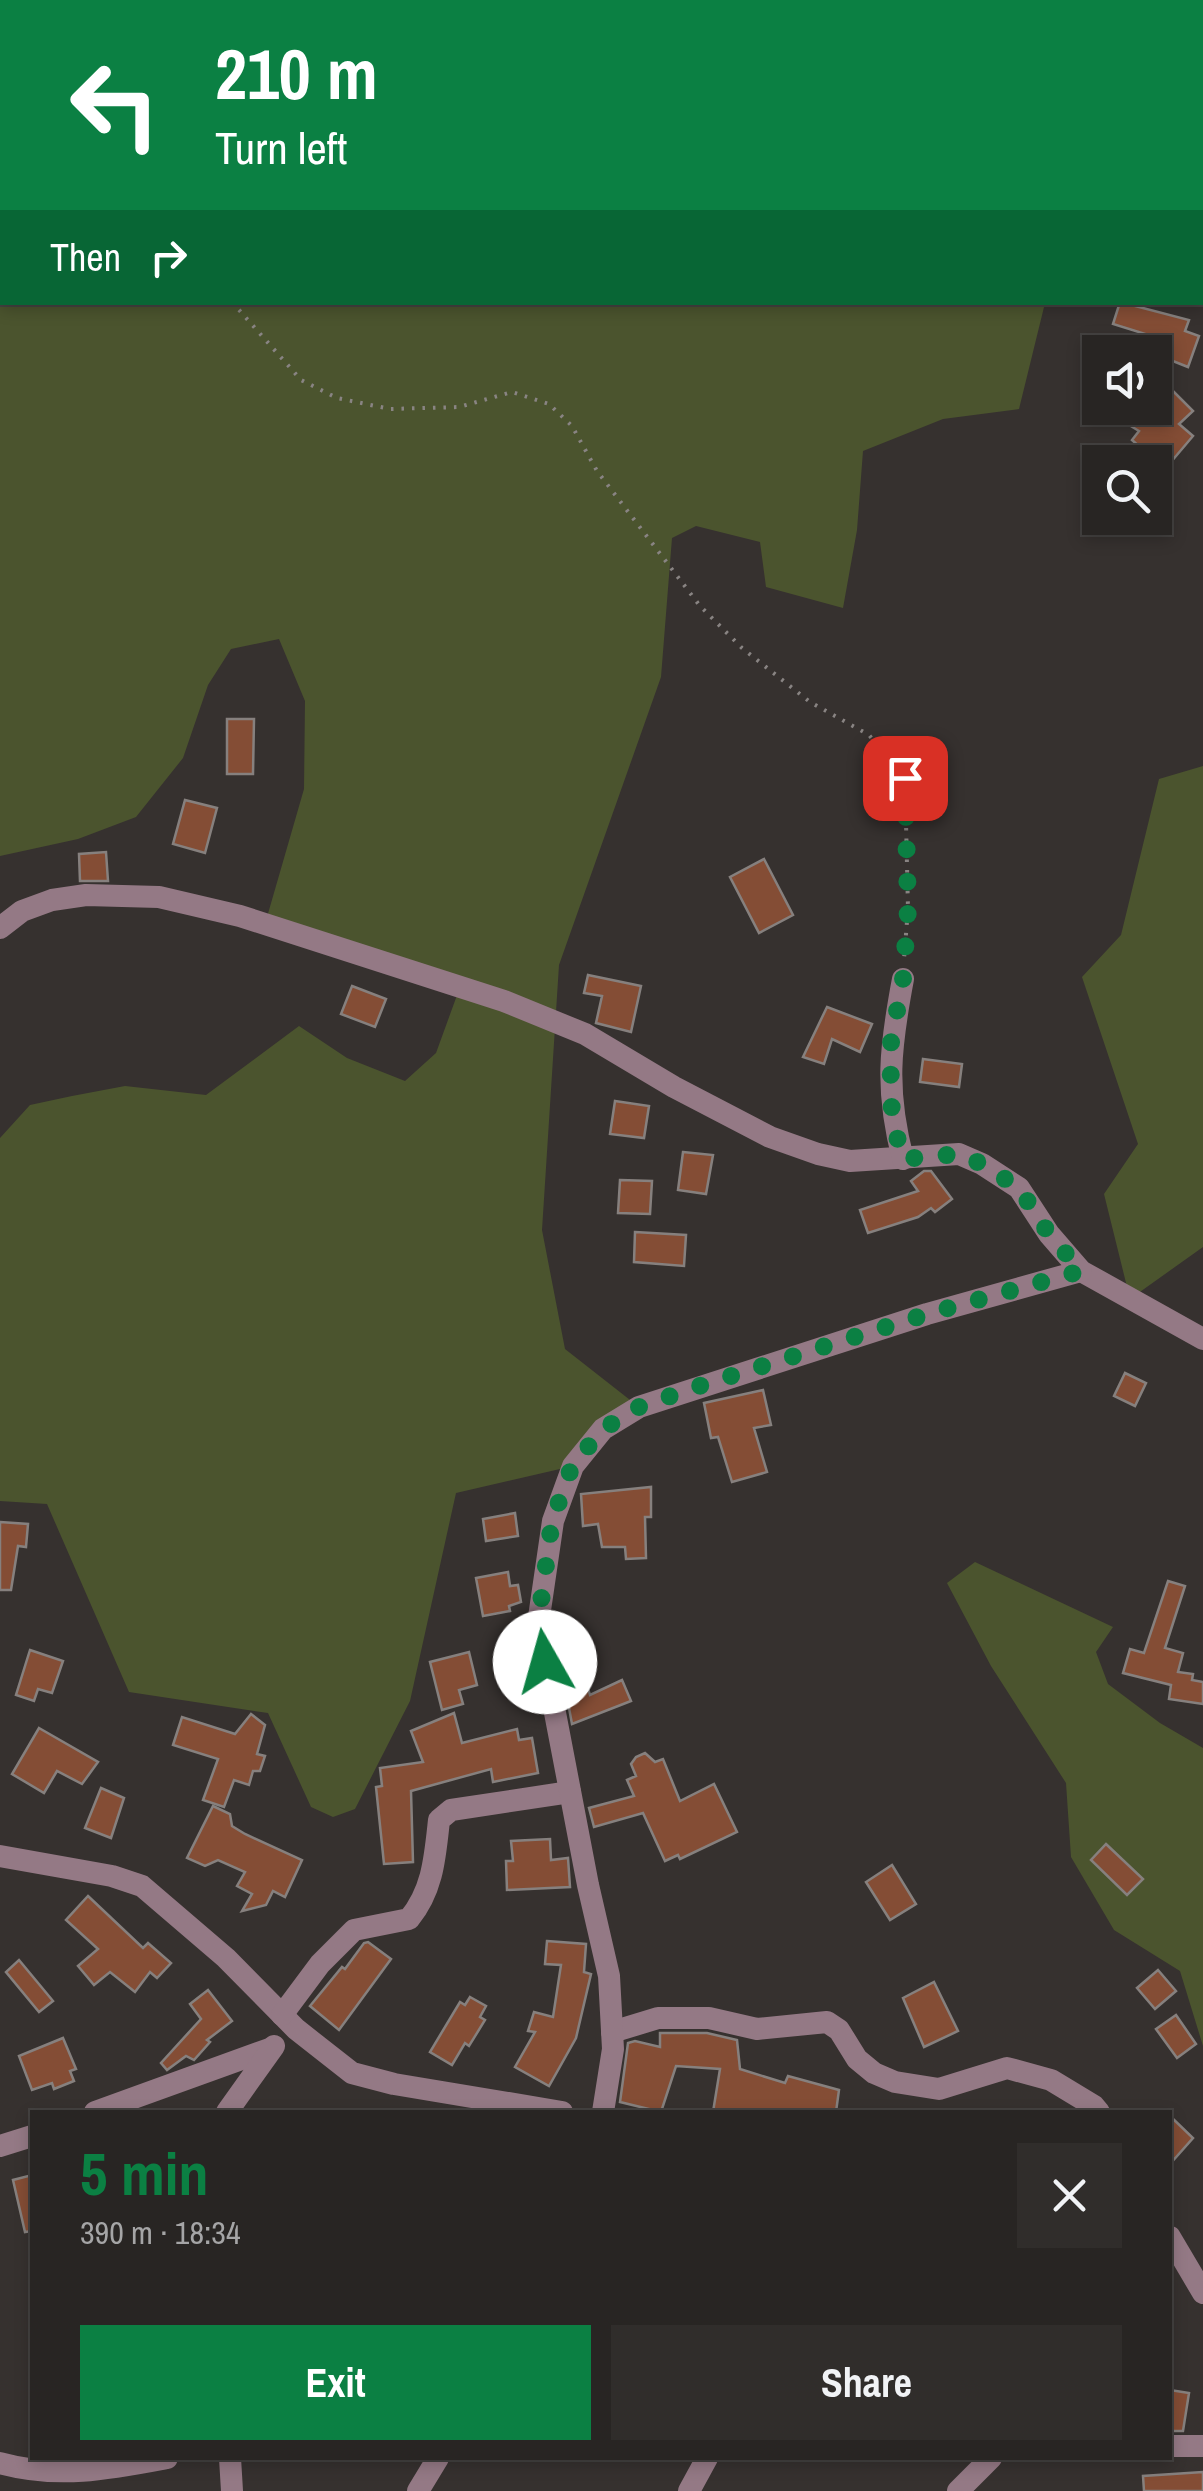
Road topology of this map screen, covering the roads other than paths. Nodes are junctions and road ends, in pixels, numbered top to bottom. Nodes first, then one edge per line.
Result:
1 (0, 928) edge
2 (903, 979) road end
3 (903, 1159) junction
4 (1081, 1271) junction
5 (1203, 1339) edge
6 (570, 1792) junction
7 (0, 1856) edge
8 (289, 2022) junction
9 (612, 2032) junction
10 (272, 2048) junction
11 (427, 2102) edge
12 (100, 2110) edge
13 (228, 2110) edge
14 (535, 2110) edge
15 (603, 2110) edge
16 (1097, 2110) edge
17 (30, 2137) edge
18 (0, 2146) edge
19 (1172, 2240) edge
20 (1203, 2293) edge
21 (1172, 2446) edge
22 (1203, 2446) edge
23 (153, 2460) edge
24 (230, 2460) edge
25 (437, 2460) edge
26 (989, 2460) edge
27 (0, 2464) edge
28 (705, 2464) edge
29 (232, 2491) edge
30 (418, 2491) edge
31 (689, 2491) edge
32 (958, 2491) edge

1 - 3 street
2 - 3 street
3 - 4 street
4 - 5 street
4 - 6 street
6 - 8 street
6 - 9 street
7 - 8 street
8 - 10 street
8 - 11 street
9 - 15 street
9 - 16 street
10 - 12 street
10 - 13 street
11 - 14 street
17 - 18 street
19 - 20 street
21 - 22 street
23 - 27 street
24 - 29 street
25 - 30 street
26 - 32 street
28 - 31 street

